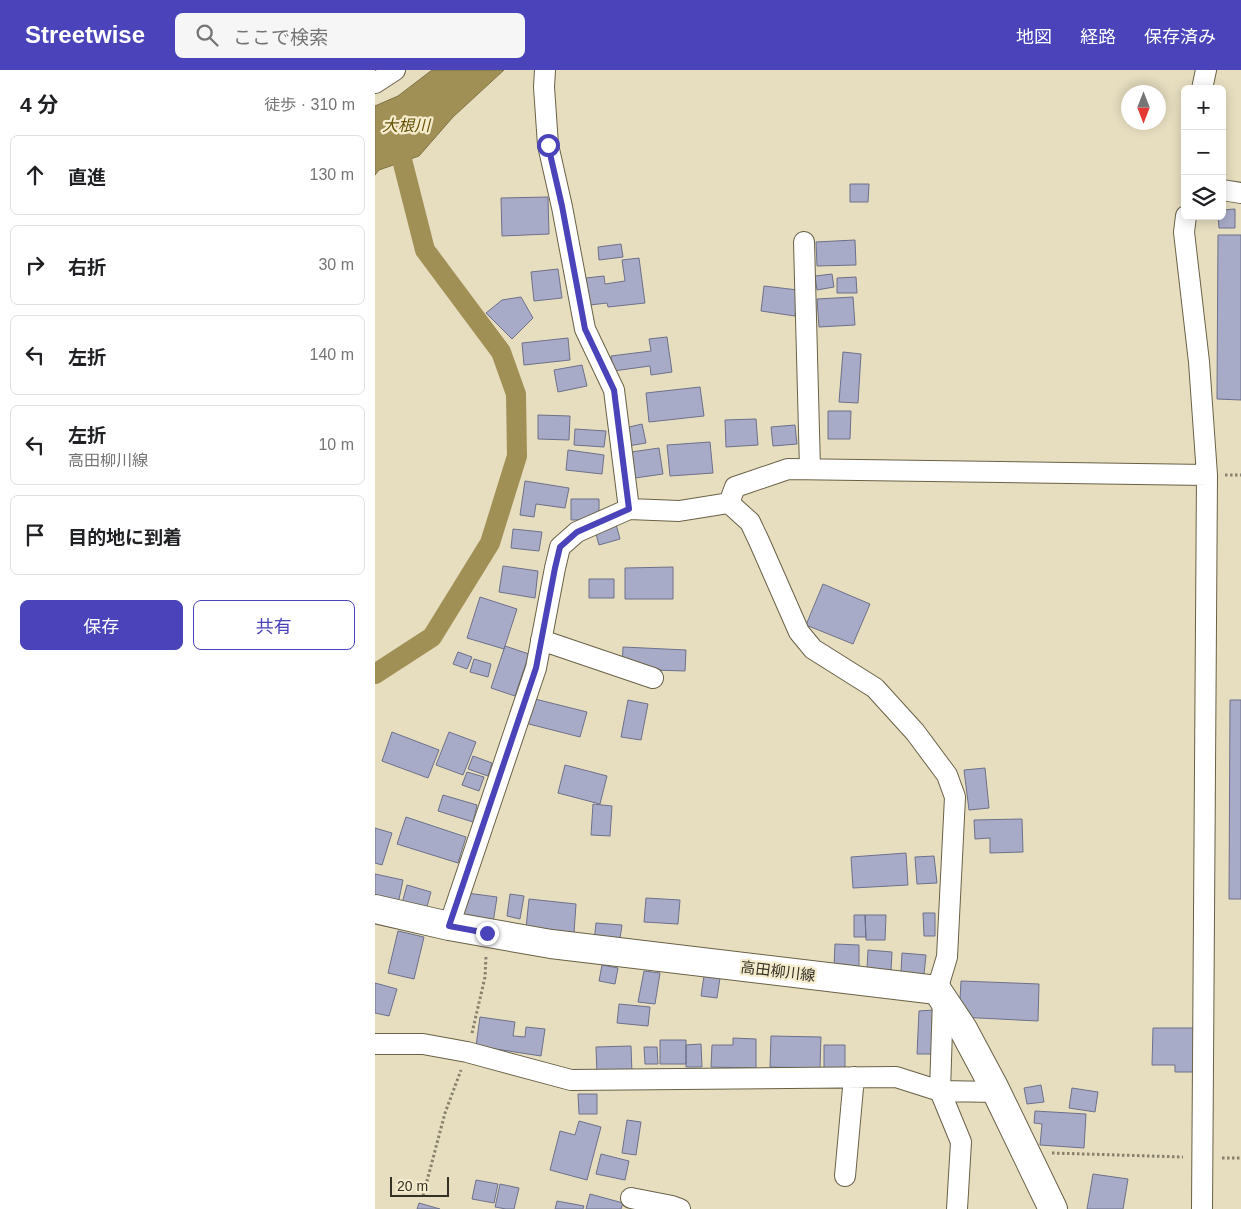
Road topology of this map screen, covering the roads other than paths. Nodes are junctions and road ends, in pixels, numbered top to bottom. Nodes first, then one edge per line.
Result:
1 (395, 70) edge
2 (545, 70) edge
3 (1206, 70) edge
4 (375, 83) edge
5 (1203, 85) edge
6 (1226, 191) edge
7 (1241, 193) edge
8 (1186, 220) edge
9 (804, 242) dead end
10 (810, 469) junction
11 (1207, 475) junction
12 (729, 503) junction
13 (629, 509) junction
14 (541, 640) junction
15 (653, 678) dead end
16 (375, 909) edge
17 (449, 926) junction
18 (940, 994) junction
19 (376, 1044) edge
20 (854, 1077) junction
21 (939, 1091) junction
22 (996, 1092) junction
23 (845, 1176) dead end
24 (631, 1198) dead end
25 (680, 1209) edge
26 (957, 1209) edge
27 (1053, 1209) edge
28 (1201, 1209) edge

1 - 4 street
2 - 13 street
3 - 5 street
6 - 7 street
8 - 11 street
9 - 10 street
10 - 11 street
10 - 12 street
11 - 28 street
12 - 13 street
12 - 18 street
13 - 14 street
14 - 15 street
14 - 17 street
16 - 17 main road, 高田柳川線
17 - 18 main road, 高田柳川線
18 - 21 street
18 - 22 main road
19 - 20 street
20 - 21 street
20 - 23 street
21 - 22 street
21 - 26 street
22 - 27 main road
24 - 25 street

